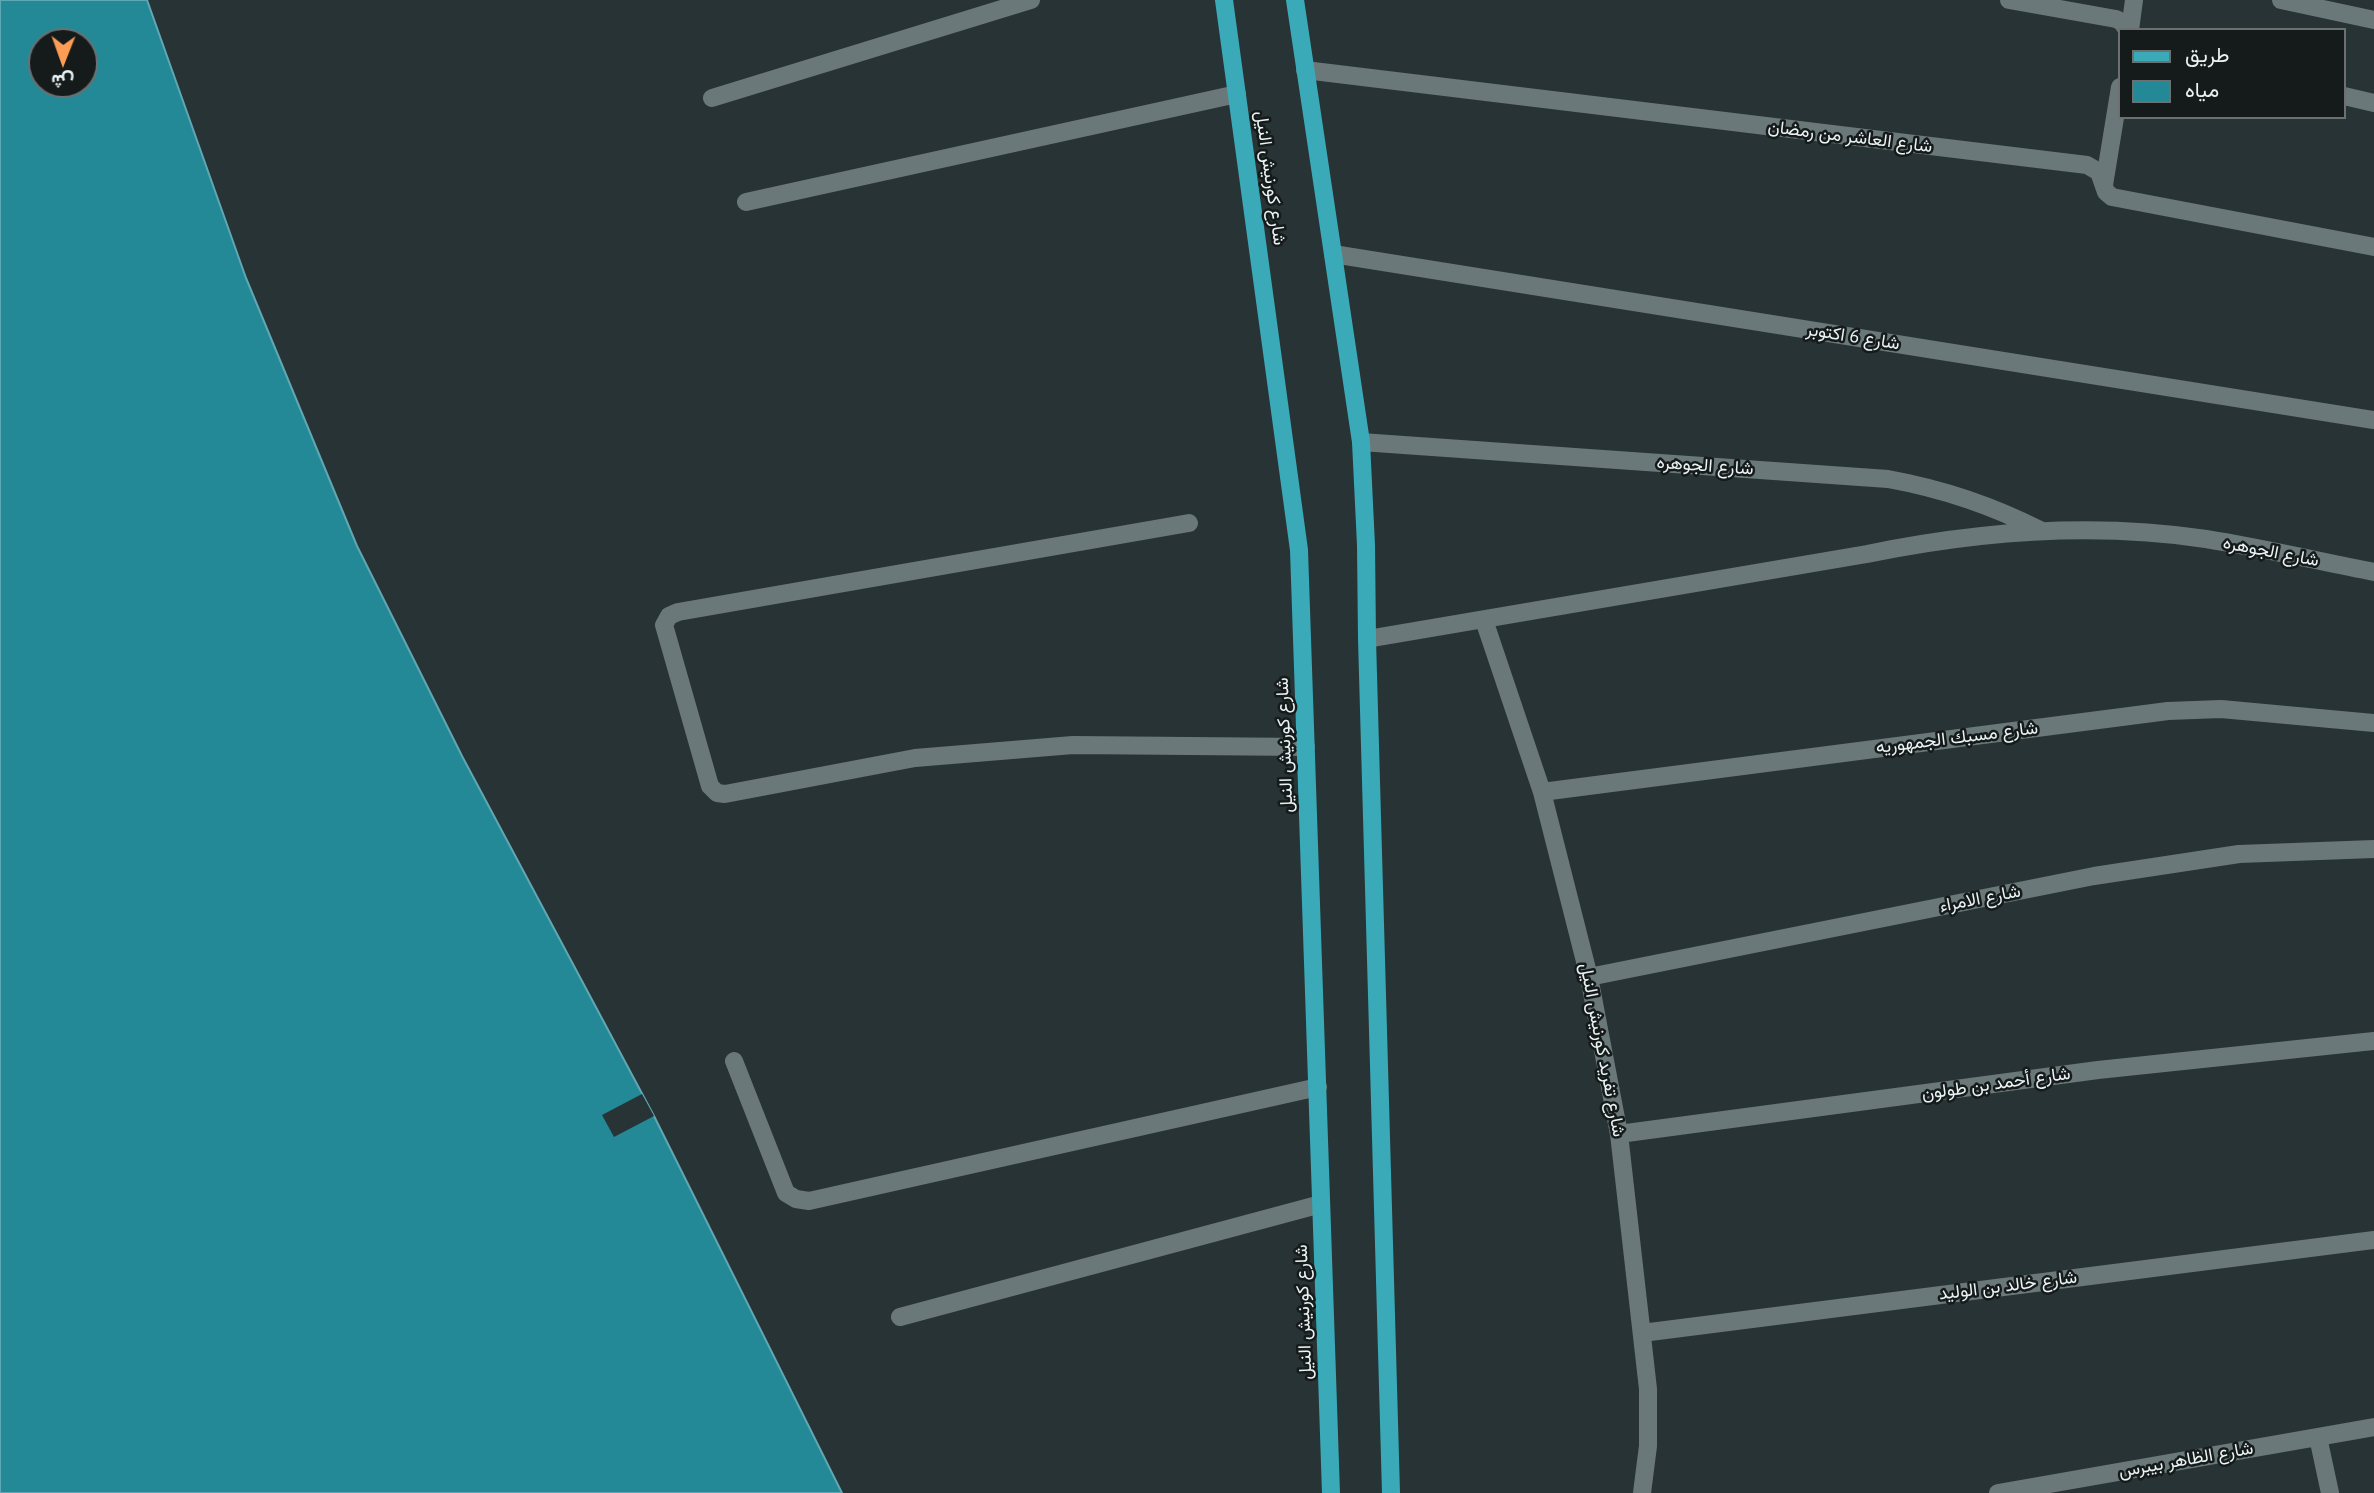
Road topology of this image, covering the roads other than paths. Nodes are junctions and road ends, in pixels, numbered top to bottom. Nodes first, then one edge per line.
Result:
1 (1031, 0) edge
2 (1224, 0) edge
3 (1294, 0) edge
4 (2010, 0) edge
5 (2134, 0) edge
6 (2281, 0) edge
7 (2374, 20) edge
8 (2127, 28) edge
9 (2129, 28) edge
10 (1305, 70) junction
11 (1237, 94) junction
12 (2346, 96) edge
13 (712, 98) dead end
14 (2118, 99) edge
15 (2374, 103) edge
16 (2104, 185) junction
17 (746, 202) dead end
18 (2374, 247) edge
19 (1333, 254) junction
20 (2374, 420) edge
21 (1361, 442) junction
22 (1189, 523) dead end
23 (2041, 530) junction
24 (2374, 572) edge
25 (1484, 621) junction
26 (1367, 639) junction
27 (2374, 723) edge
28 (1306, 747) junction
29 (1542, 792) junction
30 (2374, 849) edge
31 (1589, 977) junction
32 (2374, 1041) edge
33 (734, 1061) dead end
34 (1318, 1087) junction
35 (1619, 1134) junction
36 (1321, 1203) junction
37 (2374, 1240) edge
38 (900, 1317) dead end
39 (1642, 1333) junction
40 (2374, 1427) edge
41 (2318, 1437) junction
42 (1331, 1493) edge
43 (1391, 1493) edge
44 (1642, 1493) edge
45 (1998, 1493) edge
46 (2330, 1493) edge

1 - 13 street
2 - 11 main road, شارع كورنيش النيل
3 - 10 main road
4 - 8 street
5 - 9 street
6 - 7 street
10 - 16 street, شارع العاشر من رمضان
10 - 19 main road
11 - 17 street
11 - 28 main road, شارع كورنيش النيل
12 - 15 street
14 - 16 street
16 - 18 street, شارع العاشر من رمضان
19 - 20 street, شارع 6 اكتوبر
19 - 21 main road
21 - 23 street, شارع الجوهره
21 - 26 main road
22 - 28 street
23 - 24 street, شارع الجوهره
23 - 25 street, شارع الجوهره
25 - 26 street, شارع الجوهره
25 - 29 street, شارع تفريد كورنيش النيل
26 - 43 main road
27 - 29 street, شارع مسبك الجمهوريه
28 - 34 main road, شارع كورنيش النيل
29 - 31 street, شارع تفريد كورنيش النيل
30 - 31 street, شارع الامراء
31 - 35 street, شارع تفريد كورنيش النيل
32 - 35 street, شارع أحمد بن طولون
33 - 34 street
34 - 36 main road, شارع كورنيش النيل
35 - 39 street, شارع تفريد كورنيش النيل
36 - 38 street
36 - 42 main road, شارع كورنيش النيل
37 - 39 street, شارع خالد بن الوليد
39 - 44 street, شارع تفريد كورنيش النيل
40 - 41 street, شارع الظاهر بيبرس
41 - 45 street, شارع الظاهر بيبرس
41 - 46 street

